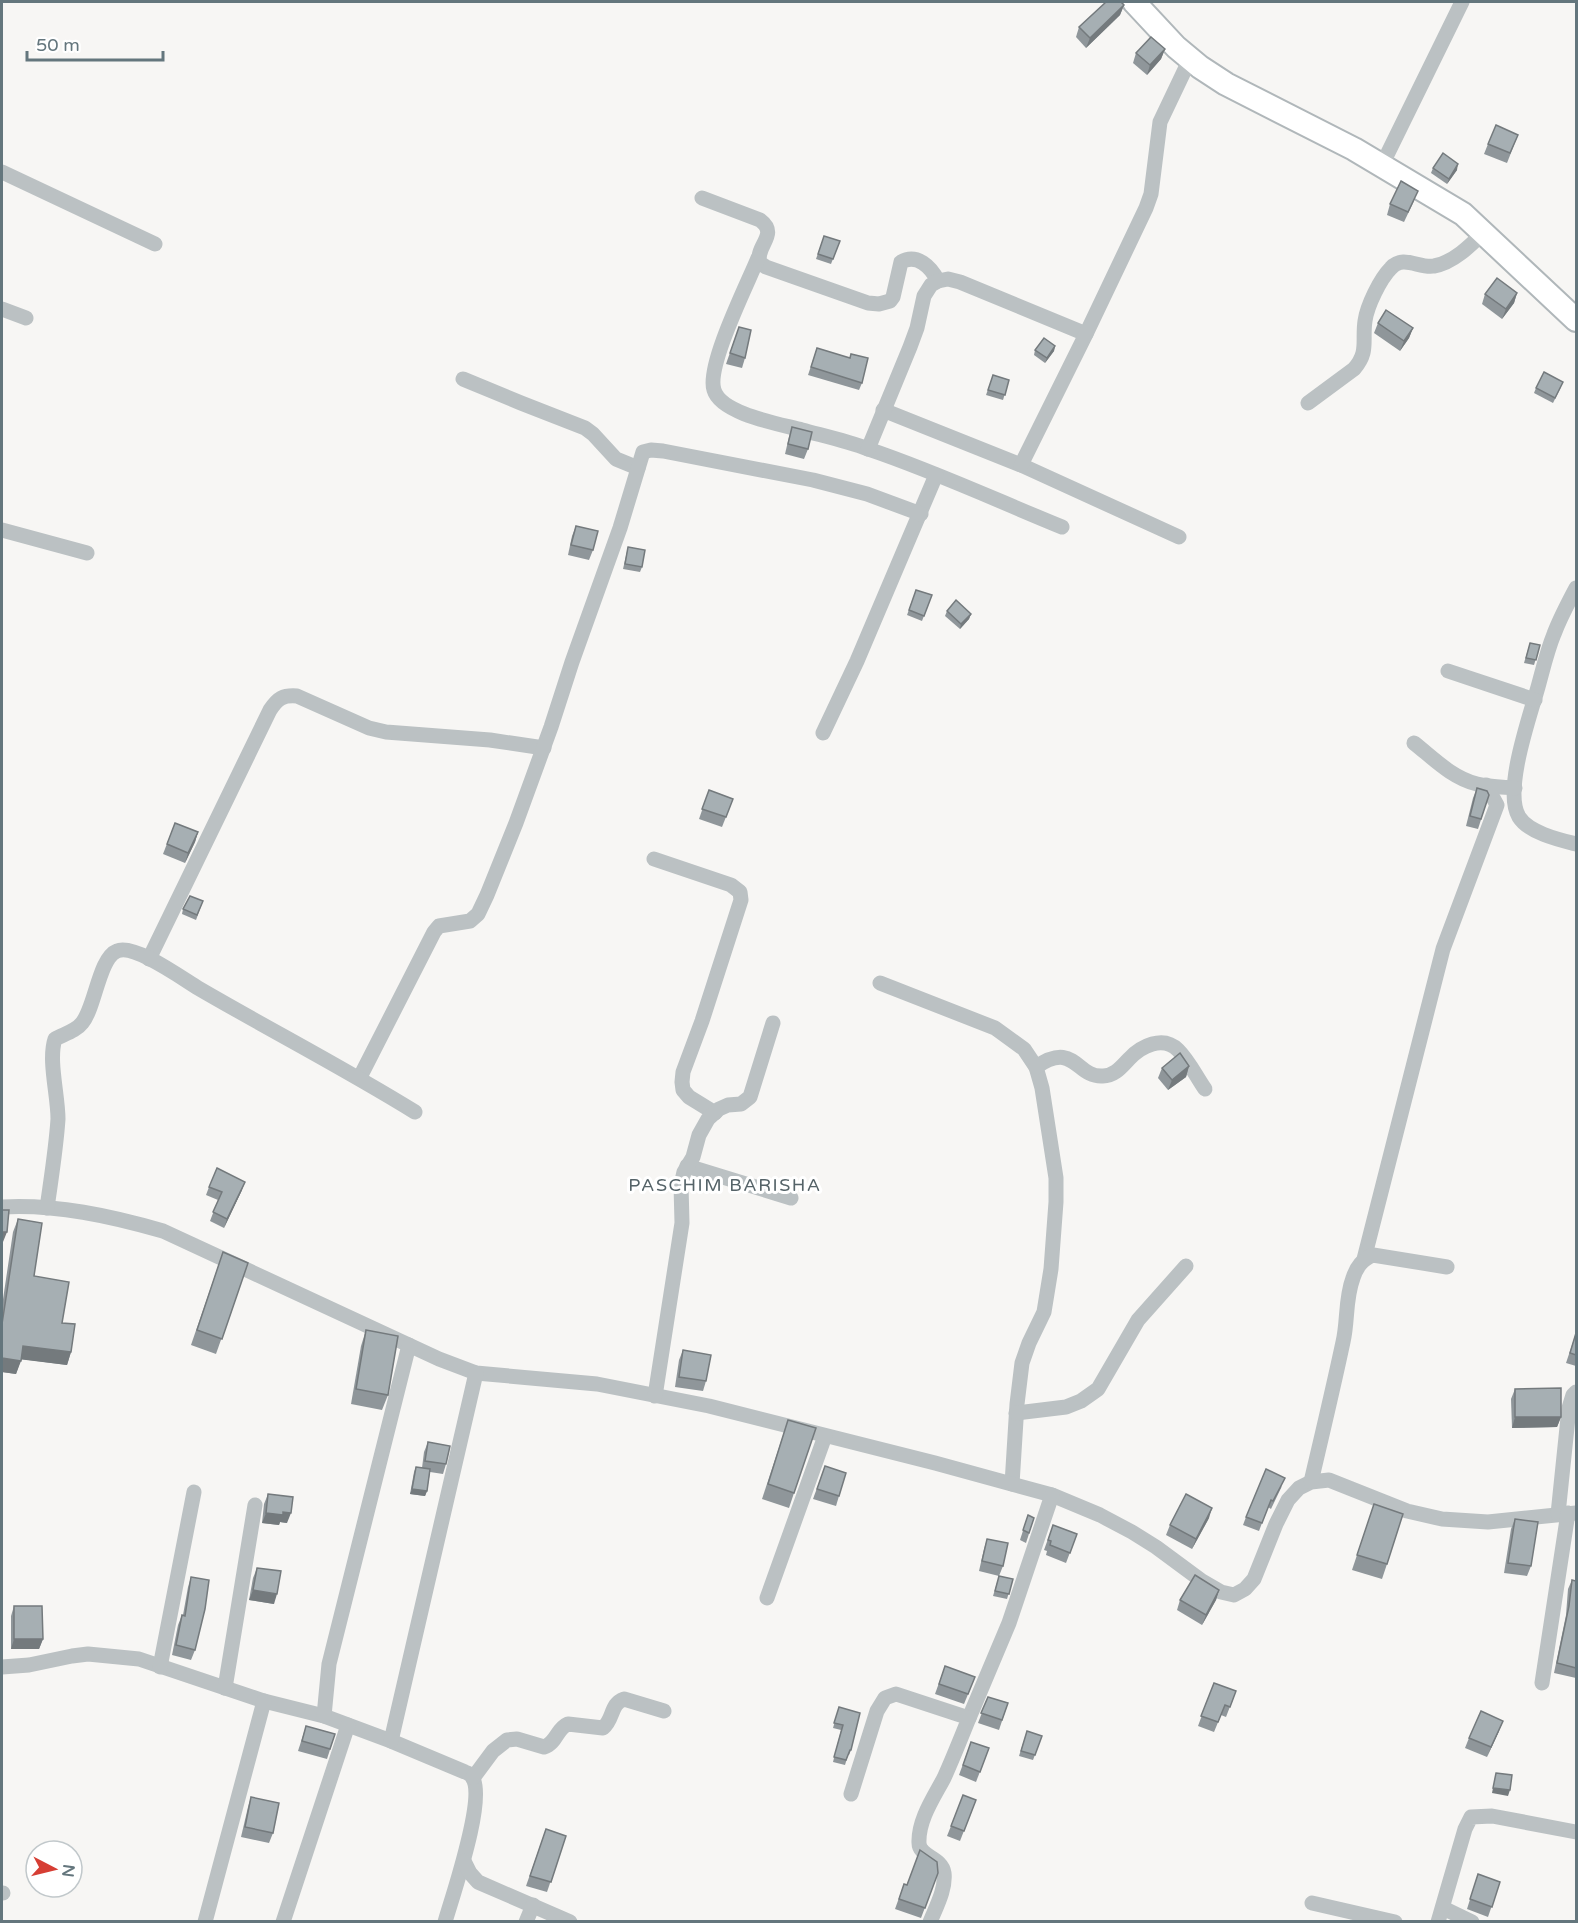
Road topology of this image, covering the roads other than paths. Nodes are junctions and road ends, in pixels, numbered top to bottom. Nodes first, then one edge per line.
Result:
1 (1134, 2) edge
2 (1462, 2) edge
3 (1190, 59) junction
4 (1382, 165) junction
5 (2, 172) edge
6 (702, 198) dead end
7 (1483, 233) junction
8 (155, 244) dead end
9 (758, 258) junction
10 (938, 281) junction
11 (2, 309) edge
12 (26, 318) dead end
13 (1576, 320) edge
14 (1086, 334) junction
15 (464, 378) dead end
16 (1308, 403) dead end
17 (884, 410) junction
18 (868, 449) junction
19 (1021, 465) junction
20 (638, 468) junction
21 (936, 475) junction
22 (921, 514) junction
23 (1062, 527) dead end
24 (2, 530) edge
25 (1179, 537) dead end
26 (87, 553) dead end
27 (1576, 588) edge
28 (1448, 671) dead end
29 (1535, 699) junction
30 (823, 733) dead end
31 (1414, 743) dead end
32 (544, 748) junction
33 (1486, 785) junction
34 (1515, 788) junction
35 (1576, 844) edge
36 (654, 859) dead end
37 (149, 959) junction
38 (880, 983) dead end
39 (773, 1023) dead end
40 (1036, 1067) junction
41 (360, 1077) junction
42 (1205, 1089) dead end
43 (415, 1112) dead end
44 (715, 1113) junction
45 (687, 1166) junction
46 (791, 1198) dead end
47 (2, 1208) edge
48 (47, 1208) junction
49 (1364, 1259) junction
50 (1186, 1266) dead end
51 (1447, 1267) dead end
52 (409, 1345) junction
53 (476, 1373) junction
54 (1576, 1392) edge
55 (655, 1396) junction
56 (1016, 1413) junction
57 (825, 1436) junction
58 (1311, 1482) junction
59 (1012, 1484) junction
60 (194, 1492) dead end
61 (1052, 1495) junction
62 (255, 1505) dead end
63 (1568, 1513) edge
64 (767, 1599) dead end
65 (160, 1666) junction
66 (2, 1667) edge
67 (1542, 1683) dead end
68 (225, 1688) junction
69 (264, 1701) junction
70 (664, 1711) dead end
71 (324, 1716) junction
72 (969, 1718) junction
73 (348, 1725) junction
74 (391, 1741) junction
75 (473, 1778) junction
76 (851, 1794) dead end
77 (1576, 1832) edge
78 (464, 1861) junction
79 (1312, 1903) dead end
80 (533, 1905) junction
81 (1441, 1915) edge
82 (205, 1922) edge
83 (283, 1922) edge
84 (445, 1922) edge
85 (526, 1922) edge
86 (570, 1922) edge
87 (930, 1922) edge
88 (1395, 1922) edge
89 (1472, 1922) edge

1 - 3 street
2 - 4 street
3 - 4 street
3 - 14 street
4 - 7 street
5 - 8 street
6 - 9 street
7 - 13 street
7 - 16 street
9 - 10 street
9 - 18 street
10 - 14 street
10 - 17 street
11 - 12 street
14 - 19 street
15 - 20 street
17 - 18 street
17 - 19 street
18 - 21 street
19 - 25 street
20 - 22 street
20 - 32 street
21 - 22 street
21 - 23 street
22 - 30 street
24 - 26 street
27 - 29 street
28 - 29 street
29 - 34 street
31 - 33 street
32 - 37 street
32 - 41 street
33 - 34 street
33 - 49 street
34 - 35 street
36 - 44 street
37 - 41 street
37 - 48 street
38 - 40 street
39 - 44 street
40 - 42 street
40 - 56 street
41 - 43 street
44 - 45 street
45 - 46 street
45 - 55 street
47 - 48 street
48 - 52 street
49 - 51 street
49 - 58 street
50 - 56 street
52 - 53 street
52 - 71 street
53 - 55 street
53 - 74 street
54 - 63 street
55 - 57 street
56 - 59 street
57 - 59 street
57 - 64 street
58 - 61 street
58 - 63 street
59 - 61 street
60 - 65 street
61 - 72 street
62 - 68 street
63 - 67 street
65 - 66 street
65 - 68 street
68 - 69 street
69 - 71 street
69 - 82 street
70 - 75 street
71 - 73 street
72 - 76 street
72 - 87 street
73 - 74 street
73 - 83 street
74 - 75 street
75 - 78 street
77 - 81 street
78 - 80 street
78 - 84 street
79 - 88 street
80 - 85 street
80 - 86 street
81 - 89 street

